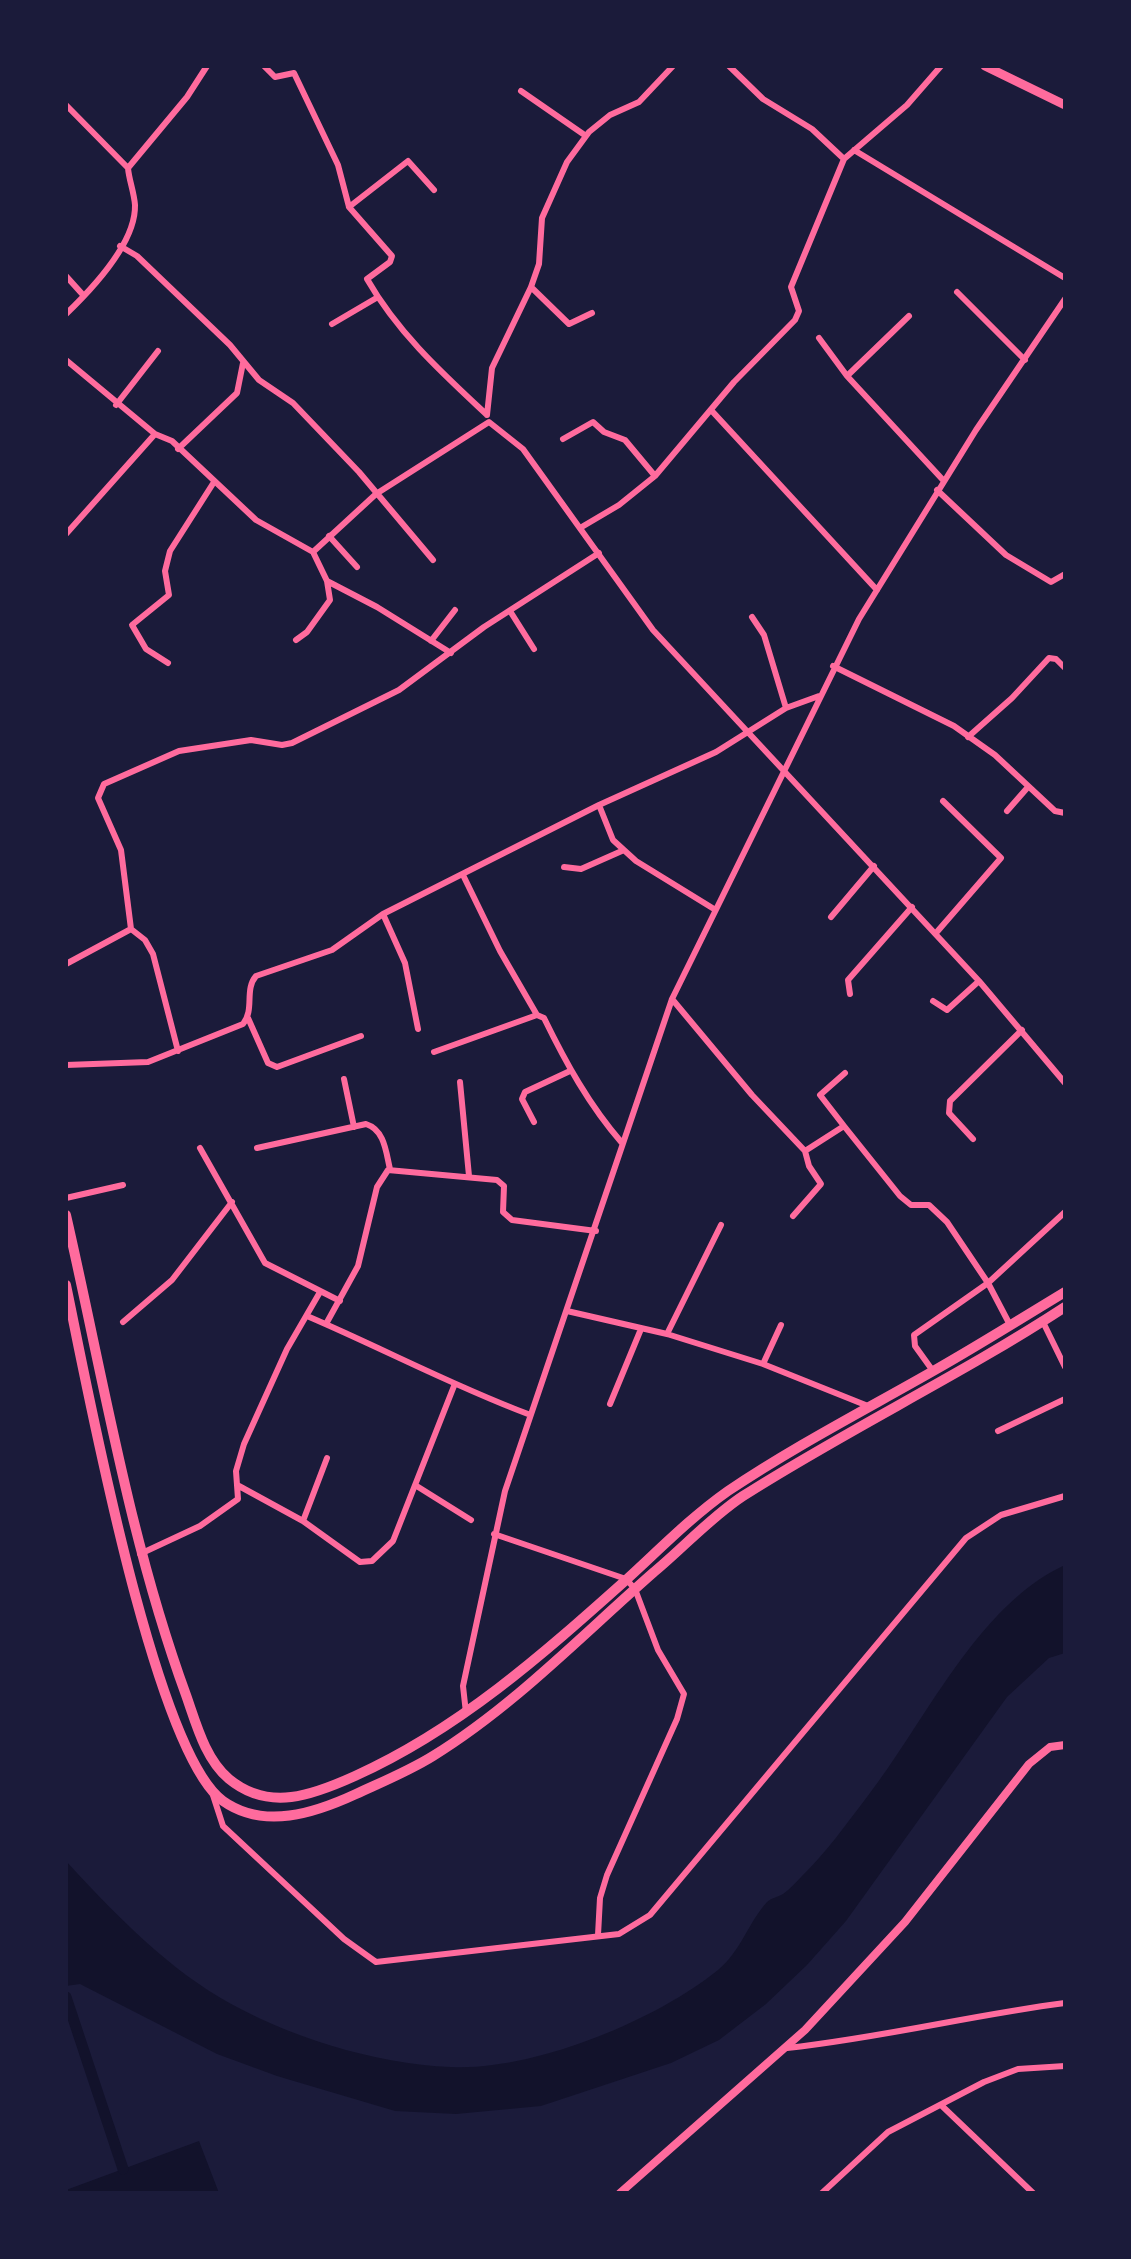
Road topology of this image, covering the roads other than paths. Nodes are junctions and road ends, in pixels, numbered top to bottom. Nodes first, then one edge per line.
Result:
1 (207, 66) edge
2 (264, 66) edge
3 (673, 66) edge
4 (729, 66) edge
5 (941, 66) edge
6 (985, 66) edge
7 (521, 91) dead end
8 (66, 105) edge
9 (1065, 105) edge
10 (586, 136) junction
11 (854, 150) junction
12 (844, 159) junction
13 (128, 168) junction
14 (434, 190) dead end
15 (349, 207) junction
16 (120, 246) junction
17 (66, 276) edge
18 (1065, 278) edge
19 (531, 287) junction
20 (957, 292) dead end
21 (84, 296) junction
22 (378, 297) junction
23 (1065, 299) edge
24 (592, 313) dead end
25 (66, 314) edge
26 (909, 316) dead end
27 (332, 324) dead end
28 (819, 338) dead end
29 (158, 351) dead end
30 (66, 360) edge
31 (1025, 360) junction
32 (243, 362) junction
33 (847, 376) junction
34 (116, 405) junction
35 (711, 410) junction
36 (486, 414) junction
37 (489, 422) junction
38 (155, 434) junction
39 (563, 439) dead end
40 (178, 449) junction
41 (655, 476) junction
42 (943, 480) junction
43 (214, 482) junction
44 (937, 490) junction
45 (376, 494) junction
46 (580, 528) junction
47 (66, 534) edge
48 (329, 536) junction
49 (313, 552) junction
50 (599, 553) junction
51 (433, 560) dead end
52 (357, 567) dead end
53 (1065, 574) edge
54 (327, 581) junction
55 (877, 590) junction
56 (455, 610) dead end
57 (510, 611) junction
58 (752, 617) dead end
59 (296, 640) dead end
60 (431, 641) junction
61 (534, 649) dead end
62 (451, 653) junction
63 (168, 663) dead end
64 (833, 666) junction
65 (1065, 668) edge
66 (820, 696) junction
67 (786, 708) junction
68 (749, 730) junction
69 (968, 737) junction
70 (784, 767) junction
71 (1028, 787) junction
72 (943, 801) dead end
73 (599, 805) junction
74 (1007, 811) dead end
75 (1065, 813) edge
76 (624, 850) junction
77 (874, 866) junction
78 (564, 867) dead end
79 (463, 875) junction
80 (912, 907) junction
81 (714, 909) junction
82 (383, 914) junction
83 (831, 917) dead end
84 (131, 929) junction
85 (936, 933) junction
86 (66, 964) edge
87 (979, 981) junction
88 (850, 994) dead end
89 (672, 999) junction
90 (933, 1001) dead end
91 (537, 1015) junction
92 (248, 1018) junction
93 (418, 1029) dead end
94 (1022, 1030) junction
95 (361, 1036) dead end
96 (178, 1051) junction
97 (434, 1052) dead end
98 (66, 1065) edge
99 (570, 1071) junction
100 (845, 1073) dead end
101 (344, 1079) dead end
102 (460, 1082) dead end
103 (1065, 1083) edge
104 (534, 1122) dead end
105 (844, 1126) junction
106 (354, 1127) junction
107 (973, 1139) dead end
108 (622, 1143) junction
109 (200, 1148) dead end
110 (257, 1148) dead end
111 (805, 1151) junction
112 (390, 1169) junction
113 (469, 1176) junction
114 (123, 1185) dead end
115 (66, 1198) edge
116 (232, 1202) junction
117 (1065, 1212) edge
118 (66, 1215) edge
119 (793, 1216) dead end
120 (721, 1225) dead end
121 (596, 1231) junction
122 (988, 1283) junction
123 (66, 1285) edge
124 (320, 1292) junction
125 (1065, 1292) edge
126 (85, 1299) junction
127 (340, 1301) junction
128 (68, 1303) edge
129 (1065, 1307) edge
130 (567, 1311) junction
131 (307, 1316) junction
132 (123, 1322) dead end
133 (1043, 1322) junction
134 (326, 1324) junction
135 (781, 1325) dead end
136 (1010, 1325) junction
137 (641, 1329) junction
138 (667, 1334) junction
139 (763, 1364) junction
140 (1065, 1367) edge
141 (933, 1371) junction
142 (940, 1383) junction
143 (454, 1386) junction
144 (1065, 1399) edge
145 (610, 1404) dead end
146 (868, 1406) junction
147 (528, 1414) junction
148 (998, 1431) dead end
149 (327, 1458) dead end
150 (415, 1485) junction
151 (239, 1486) junction
152 (1065, 1496) edge
153 (471, 1520) dead end
154 (303, 1521) junction
155 (494, 1534) junction
156 (140, 1554) junction
157 (626, 1579) junction
158 (635, 1589) junction
159 (466, 1713) junction
160 (1065, 1745) edge
161 (211, 1789) junction
162 (598, 1935) junction
163 (1065, 2003) edge
164 (787, 2048) junction
165 (1065, 2066) edge
166 (941, 2105) junction
167 (620, 2193) edge
168 (822, 2193) edge
169 (1033, 2193) edge

1 - 13 street
2 - 15 street
3 - 10 street
4 - 12 street
5 - 11 street
6 - 9 main road
7 - 10 street
8 - 13 street
10 - 19 street
11 - 12 street
11 - 18 street
12 - 35 street
13 - 16 street
14 - 15 street
15 - 22 street
16 - 21 street
16 - 32 street
17 - 21 street
19 - 24 street
19 - 36 street
20 - 31 street
21 - 25 street
22 - 27 street
22 - 36 street
23 - 31 street
26 - 33 street
28 - 33 street
29 - 34 street
30 - 34 street
31 - 42 street
32 - 40 street
32 - 45 street
33 - 42 street
34 - 38 street
35 - 41 street
35 - 55 street
36 - 37 street
37 - 45 street
37 - 46 street
38 - 40 street
38 - 47 street
39 - 41 street
40 - 43 street
41 - 46 street
42 - 44 street
43 - 49 street
43 - 63 street
44 - 53 street
44 - 55 street
45 - 48 street
45 - 51 street
46 - 50 street
48 - 49 street
48 - 52 street
49 - 54 street
50 - 57 street
50 - 68 street
54 - 59 street
54 - 60 street
55 - 64 street
56 - 60 street
57 - 61 street
57 - 62 street
58 - 67 street
60 - 62 street
62 - 84 street
64 - 66 street
64 - 69 street
65 - 69 street
66 - 67 street
66 - 70 street
67 - 68 street
68 - 70 street
68 - 73 street
69 - 71 street
70 - 77 street
70 - 81 street
71 - 74 street
71 - 75 street
72 - 85 street
73 - 76 street
73 - 79 street
76 - 78 street
76 - 81 street
77 - 80 street
77 - 83 street
79 - 82 street
79 - 91 street
80 - 85 street
80 - 88 street
81 - 89 street
82 - 92 street
82 - 93 street
84 - 86 street
84 - 96 street
85 - 87 street
87 - 90 street
87 - 94 street
89 - 108 street
89 - 111 street
91 - 97 street
91 - 99 street
92 - 95 street
92 - 96 street
94 - 103 street
94 - 107 street
96 - 98 street
99 - 104 street
99 - 108 street
100 - 105 street
101 - 106 street
102 - 113 street
105 - 111 street
105 - 122 street
106 - 110 street
106 - 112 street
108 - 121 street
109 - 116 street
111 - 119 street
112 - 113 street
112 - 127 street
113 - 121 street
114 - 115 street
116 - 124 street
116 - 132 street
117 - 122 street
118 - 126 highway
120 - 138 street
121 - 130 street
122 - 136 street
122 - 141 street
123 - 128 highway
124 - 127 street
124 - 131 street
125 - 136 highway
126 - 128 highway
126 - 156 highway
127 - 134 street
128 - 161 highway
129 - 133 highway
130 - 137 street
130 - 147 street
131 - 134 street
131 - 151 street
133 - 140 street
133 - 142 highway
134 - 143 street
135 - 139 street
136 - 141 highway
137 - 138 street
137 - 145 street
138 - 139 street
139 - 146 street
141 - 142 highway
141 - 146 highway
142 - 158 highway
143 - 147 street
143 - 150 street
144 - 148 street
146 - 157 highway
147 - 155 street
149 - 154 street
150 - 153 street
150 - 154 street
151 - 154 street
151 - 156 street
152 - 162 street
155 - 157 street
155 - 159 street
156 - 159 highway
157 - 158 street
157 - 159 highway
158 - 161 highway
158 - 162 street
160 - 164 street
161 - 162 street
163 - 164 street
164 - 167 street
165 - 166 street
166 - 168 street
166 - 169 street

